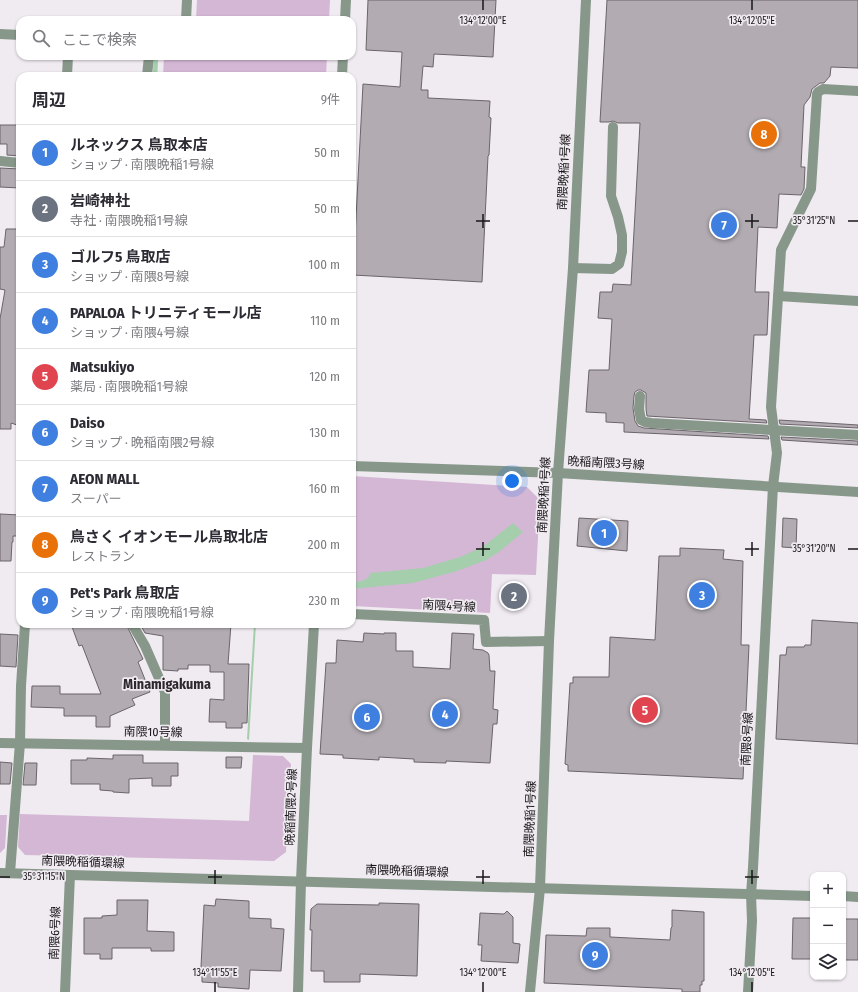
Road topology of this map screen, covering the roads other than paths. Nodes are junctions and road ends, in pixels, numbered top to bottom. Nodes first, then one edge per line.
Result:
1 (187, 0) edge
2 (346, 0) edge
3 (586, 0) edge
4 (186, 16) edge
5 (345, 16) edge
6 (0, 34) edge
7 (16, 35) edge
8 (68, 60) edge
9 (149, 60) edge
10 (343, 60) edge
11 (67, 72) edge
12 (148, 72) edge
13 (342, 72) edge
14 (858, 91) edge
15 (613, 127) dead end
16 (0, 161) edge
17 (16, 162) edge
18 (572, 268) junction
19 (778, 296) junction
20 (858, 301) edge
21 (640, 396) dead end
22 (858, 435) edge
23 (356, 466) edge
24 (558, 473) junction
25 (773, 486) junction
26 (858, 492) edge
27 (356, 614) edge
28 (25, 628) edge
29 (134, 628) edge
30 (314, 628) edge
31 (549, 641) junction
32 (0, 743) edge
33 (20, 743) junction
34 (165, 745) junction
35 (307, 748) junction
36 (5, 873) edge
37 (70, 875) junction
38 (301, 882) junction
39 (540, 888) junction
40 (751, 894) junction
41 (810, 896) edge
42 (846, 896) edge
43 (858, 897) edge
44 (65, 992) edge
45 (298, 992) edge
46 (530, 992) edge
47 (748, 992) edge

1 - 4 street
2 - 5 street
3 - 18 street, 南隈晩稲1号線
6 - 7 street
8 - 11 street
9 - 12 street
10 - 13 street
14 - 19 street, 南隈8号線
15 - 18 street
16 - 17 street
18 - 24 street, 南隈晩稲1号線
19 - 20 street
19 - 25 street, 南隈8号線
21 - 22 street, bridge
23 - 24 street, 晩稲南隈3号線
24 - 25 street, 晩稲南隈3号線
24 - 31 street, 南隈晩稲1号線
25 - 26 street, 晩稲南隈3号線
25 - 40 street, 南隈8号線
27 - 31 street, 南隈4号線
28 - 33 street
29 - 34 street
30 - 35 street, 晩稲南隈2号線
31 - 39 street, 南隈晩稲1号線
32 - 33 street, 南隈10号線
33 - 34 street, 南隈10号線
33 - 36 street
34 - 35 street, 南隈10号線
35 - 38 street, 晩稲南隈2号線
36 - 37 street, 南隈晩稲循環線
37 - 38 street, 南隈晩稲循環線
37 - 44 street, 南隈6号線
38 - 39 street, 南隈晩稲循環線
38 - 45 street, 晩稲南隈2号線
39 - 40 street, 南隈晩稲循環線
39 - 46 street, 南隈晩稲1号線
40 - 41 street, 南隈晩稲循環線
40 - 47 street, 南隈8号線
42 - 43 street

